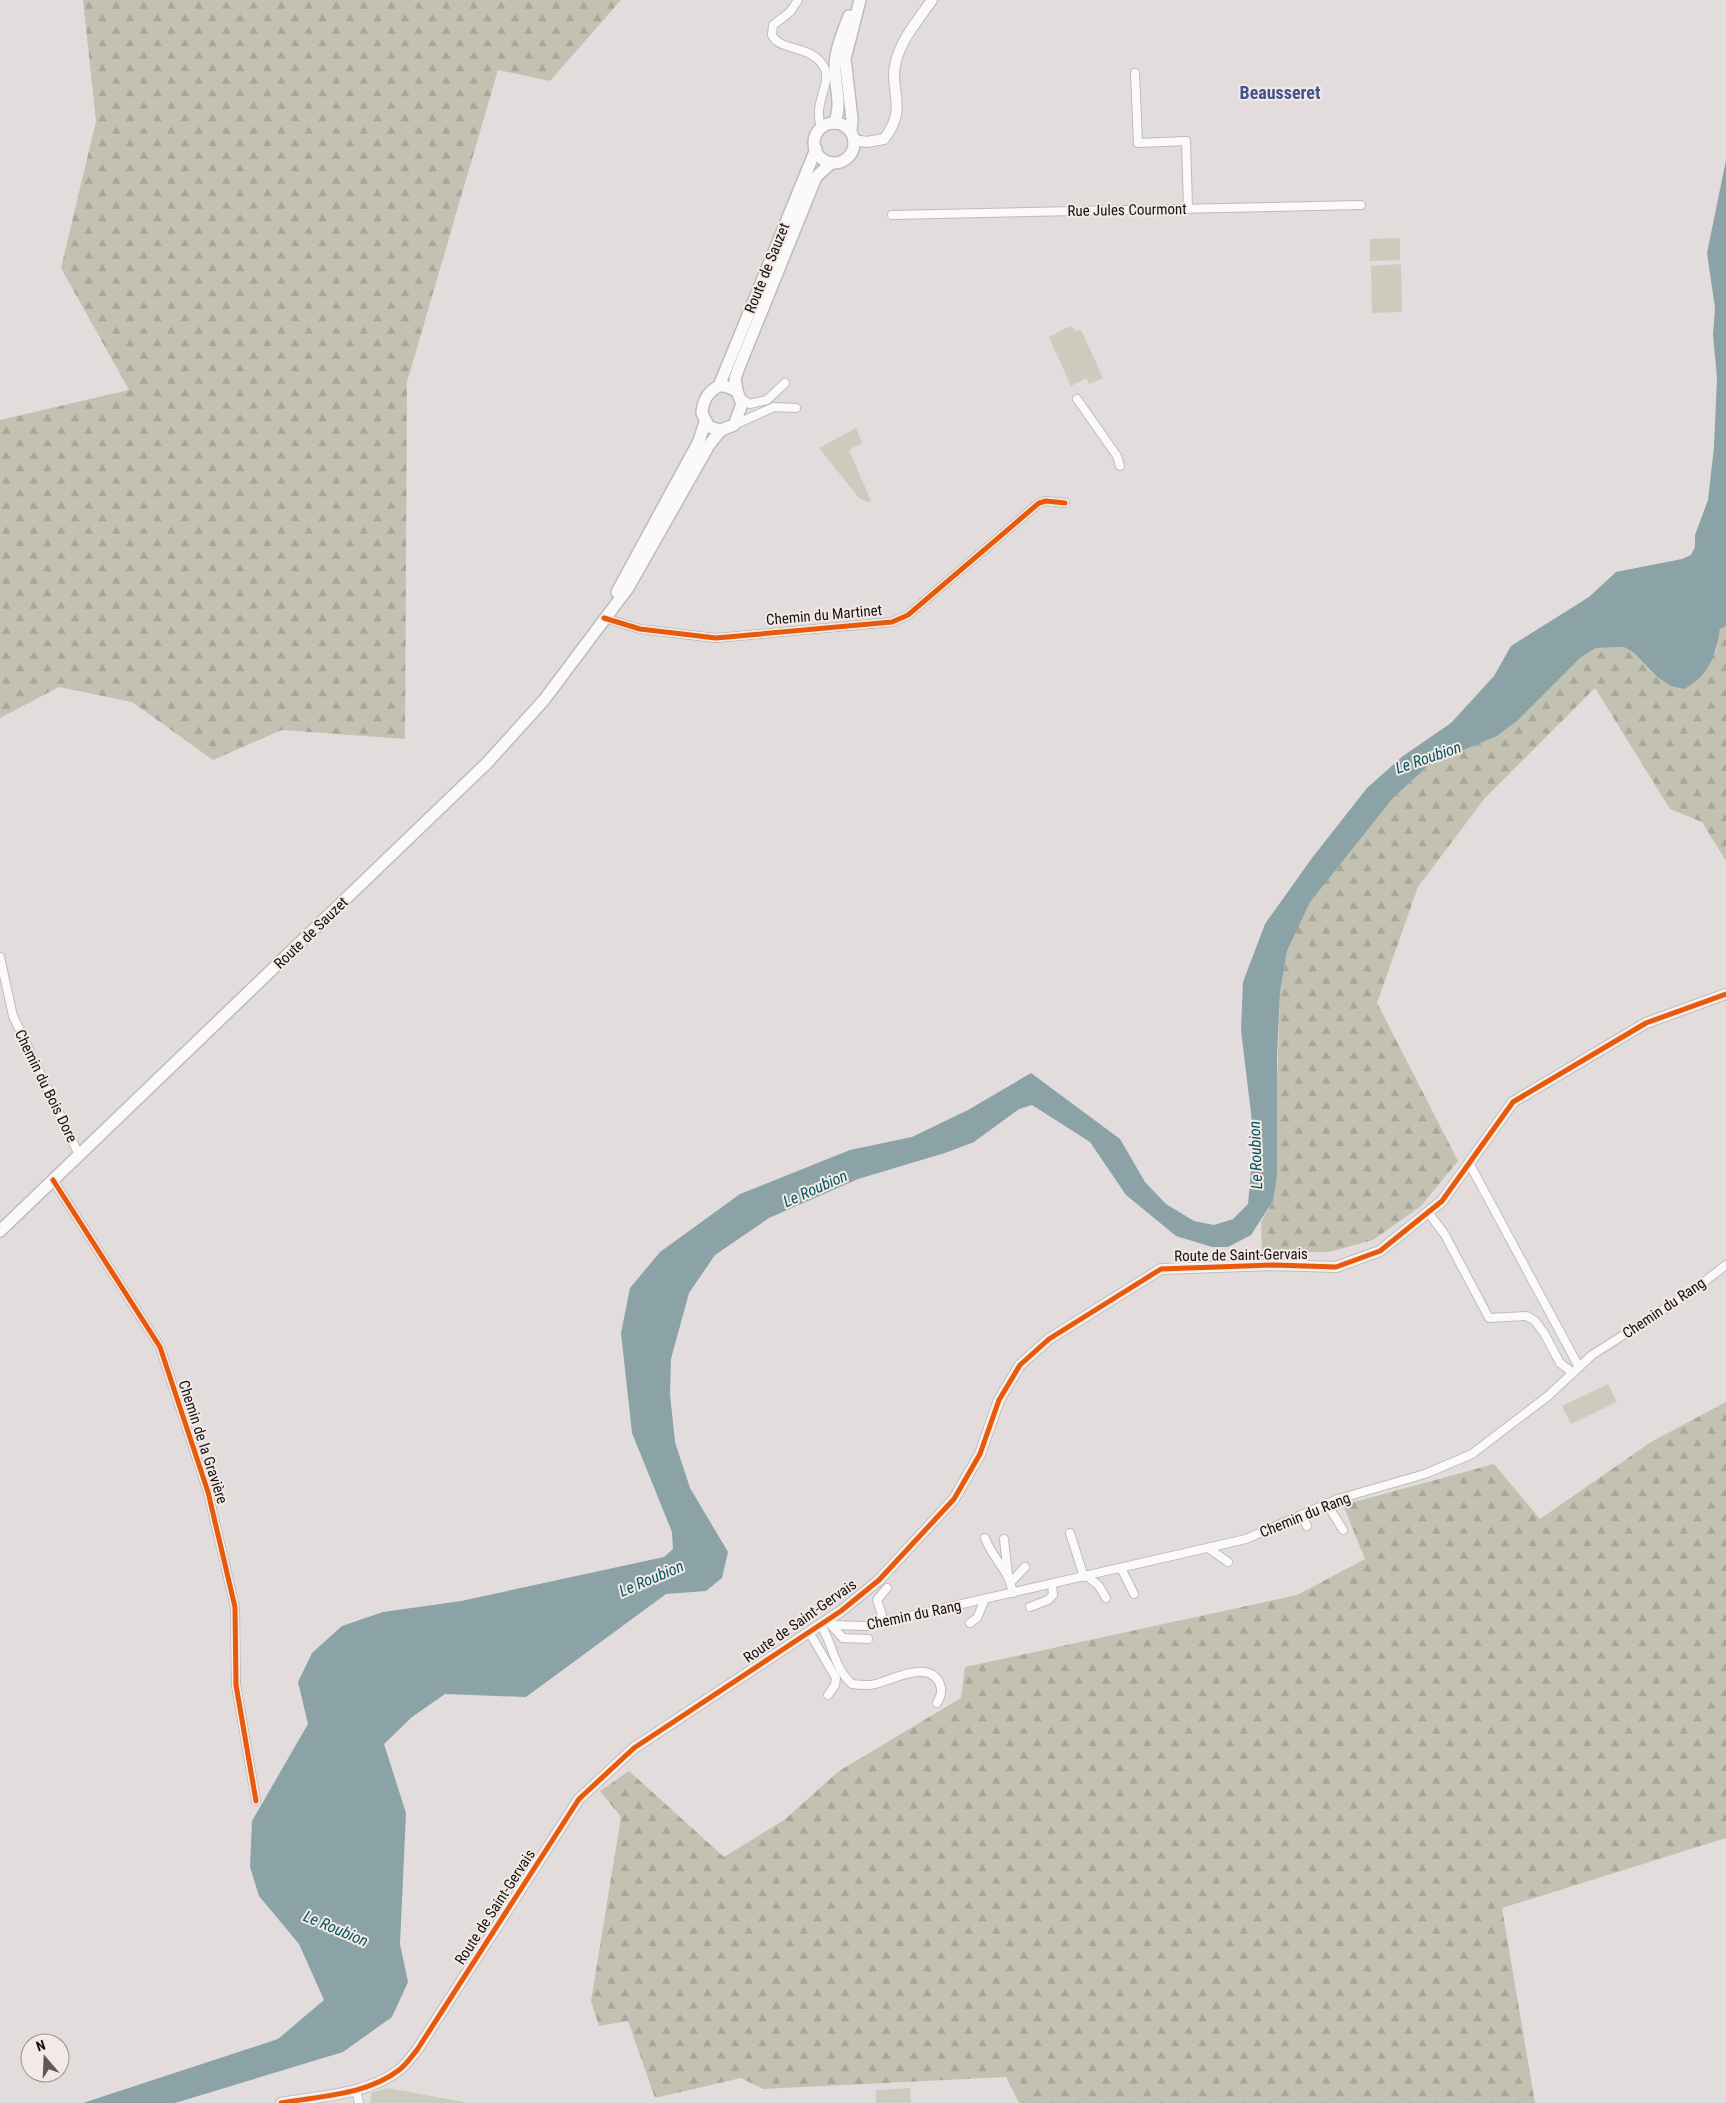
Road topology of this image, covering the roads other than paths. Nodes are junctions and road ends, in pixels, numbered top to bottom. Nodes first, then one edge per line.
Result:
1 (798, 0) edge
2 (854, 0) edge
3 (860, 0) edge
4 (932, 0) edge
5 (1136, 73) dead end
6 (834, 123) junction
7 (822, 128) junction
8 (852, 136) junction
9 (816, 149) junction
10 (830, 164) junction
11 (1361, 204) dead end
12 (1188, 208) junction
13 (892, 215) dead end
14 (784, 383) dead end
15 (718, 386) junction
16 (739, 395) junction
17 (1077, 399) dead end
18 (796, 408) dead end
19 (705, 422) junction
20 (734, 425) junction
21 (721, 430) junction
22 (1120, 466) dead end
23 (1065, 503) dead end
24 (604, 618) junction
25 (0, 957) edge
26 (1726, 994) edge
27 (79, 1155) junction
28 (1470, 1162) junction
29 (53, 1180) junction
30 (1428, 1212) junction
31 (0, 1231) edge
32 (1726, 1266) edge
33 (1576, 1370) junction
34 (1327, 1504) junction
35 (1301, 1515) junction
36 (1307, 1526) dead end
37 (1343, 1530) dead end
38 (1070, 1533) dead end
39 (984, 1538) dead end
40 (1004, 1540) dead end
41 (1208, 1548) junction
42 (1228, 1562) dead end
43 (1026, 1567) dead end
44 (1121, 1568) junction
45 (1086, 1577) junction
46 (1010, 1579) junction
47 (1052, 1584) junction
48 (887, 1588) dead end
49 (1012, 1593) junction
50 (1134, 1594) dead end
51 (1106, 1598) dead end
52 (985, 1599) junction
53 (1030, 1607) dead end
54 (880, 1623) junction
55 (970, 1623) dead end
56 (826, 1624) junction
57 (809, 1632) junction
58 (868, 1639) dead end
59 (828, 1695) dead end
60 (937, 1703) dead end
61 (256, 1801) dead end
62 (356, 2090) junction
63 (281, 2103) edge
64 (359, 2103) edge

1 - 7 street
2 - 6 main road
3 - 8 main road
4 - 8 street
5 - 12 street
6 - 7 main road
6 - 8 main road
7 - 9 main road
8 - 10 main road
9 - 10 main road
9 - 15 main road, Route de Sauzet
10 - 16 main road, Route de Sauzet
11 - 12 street, Rue Jules Courmont
12 - 13 street, Rue Jules Courmont
14 - 16 street
15 - 16 main road
15 - 19 main road
16 - 20 main road
17 - 22 street
18 - 20 street
19 - 21 main road
19 - 24 main road, Route de Sauzet
20 - 21 main road
21 - 24 main road, Route de Sauzet
23 - 24 street, Chemin du Martinet
24 - 27 main road, Route de Sauzet
25 - 27 street, Chemin du Bois Dore
26 - 28 street, Route de Saint-Gervais
27 - 29 main road, Route de Sauzet
28 - 30 street, Route de Saint-Gervais
28 - 33 street
29 - 31 main road, Route de Sauzet
29 - 61 street, Chemin de la Gravière
30 - 33 street
30 - 56 street, Route de Saint-Gervais
32 - 33 street, Chemin du Rang
33 - 34 street, Chemin du Rang
34 - 35 street, Chemin du Rang
34 - 37 street
35 - 36 street
35 - 41 street, Chemin du Rang
38 - 45 street
39 - 46 street
40 - 46 street
41 - 42 street
41 - 44 street, Chemin du Rang
43 - 46 street
44 - 45 street, Chemin du Rang
44 - 50 street
45 - 47 street, Chemin du Rang
45 - 51 street
46 - 49 street
47 - 49 street, Chemin du Rang
47 - 53 street
48 - 54 street
49 - 52 street, Chemin du Rang
52 - 54 street, Chemin du Rang
52 - 55 street
54 - 56 street, Chemin du Rang
56 - 57 street, Route de Saint-Gervais
56 - 58 street
56 - 60 street
57 - 59 street
57 - 62 street, Route de Saint-Gervais
62 - 63 street, Route de Saint-Gervais
62 - 64 street

